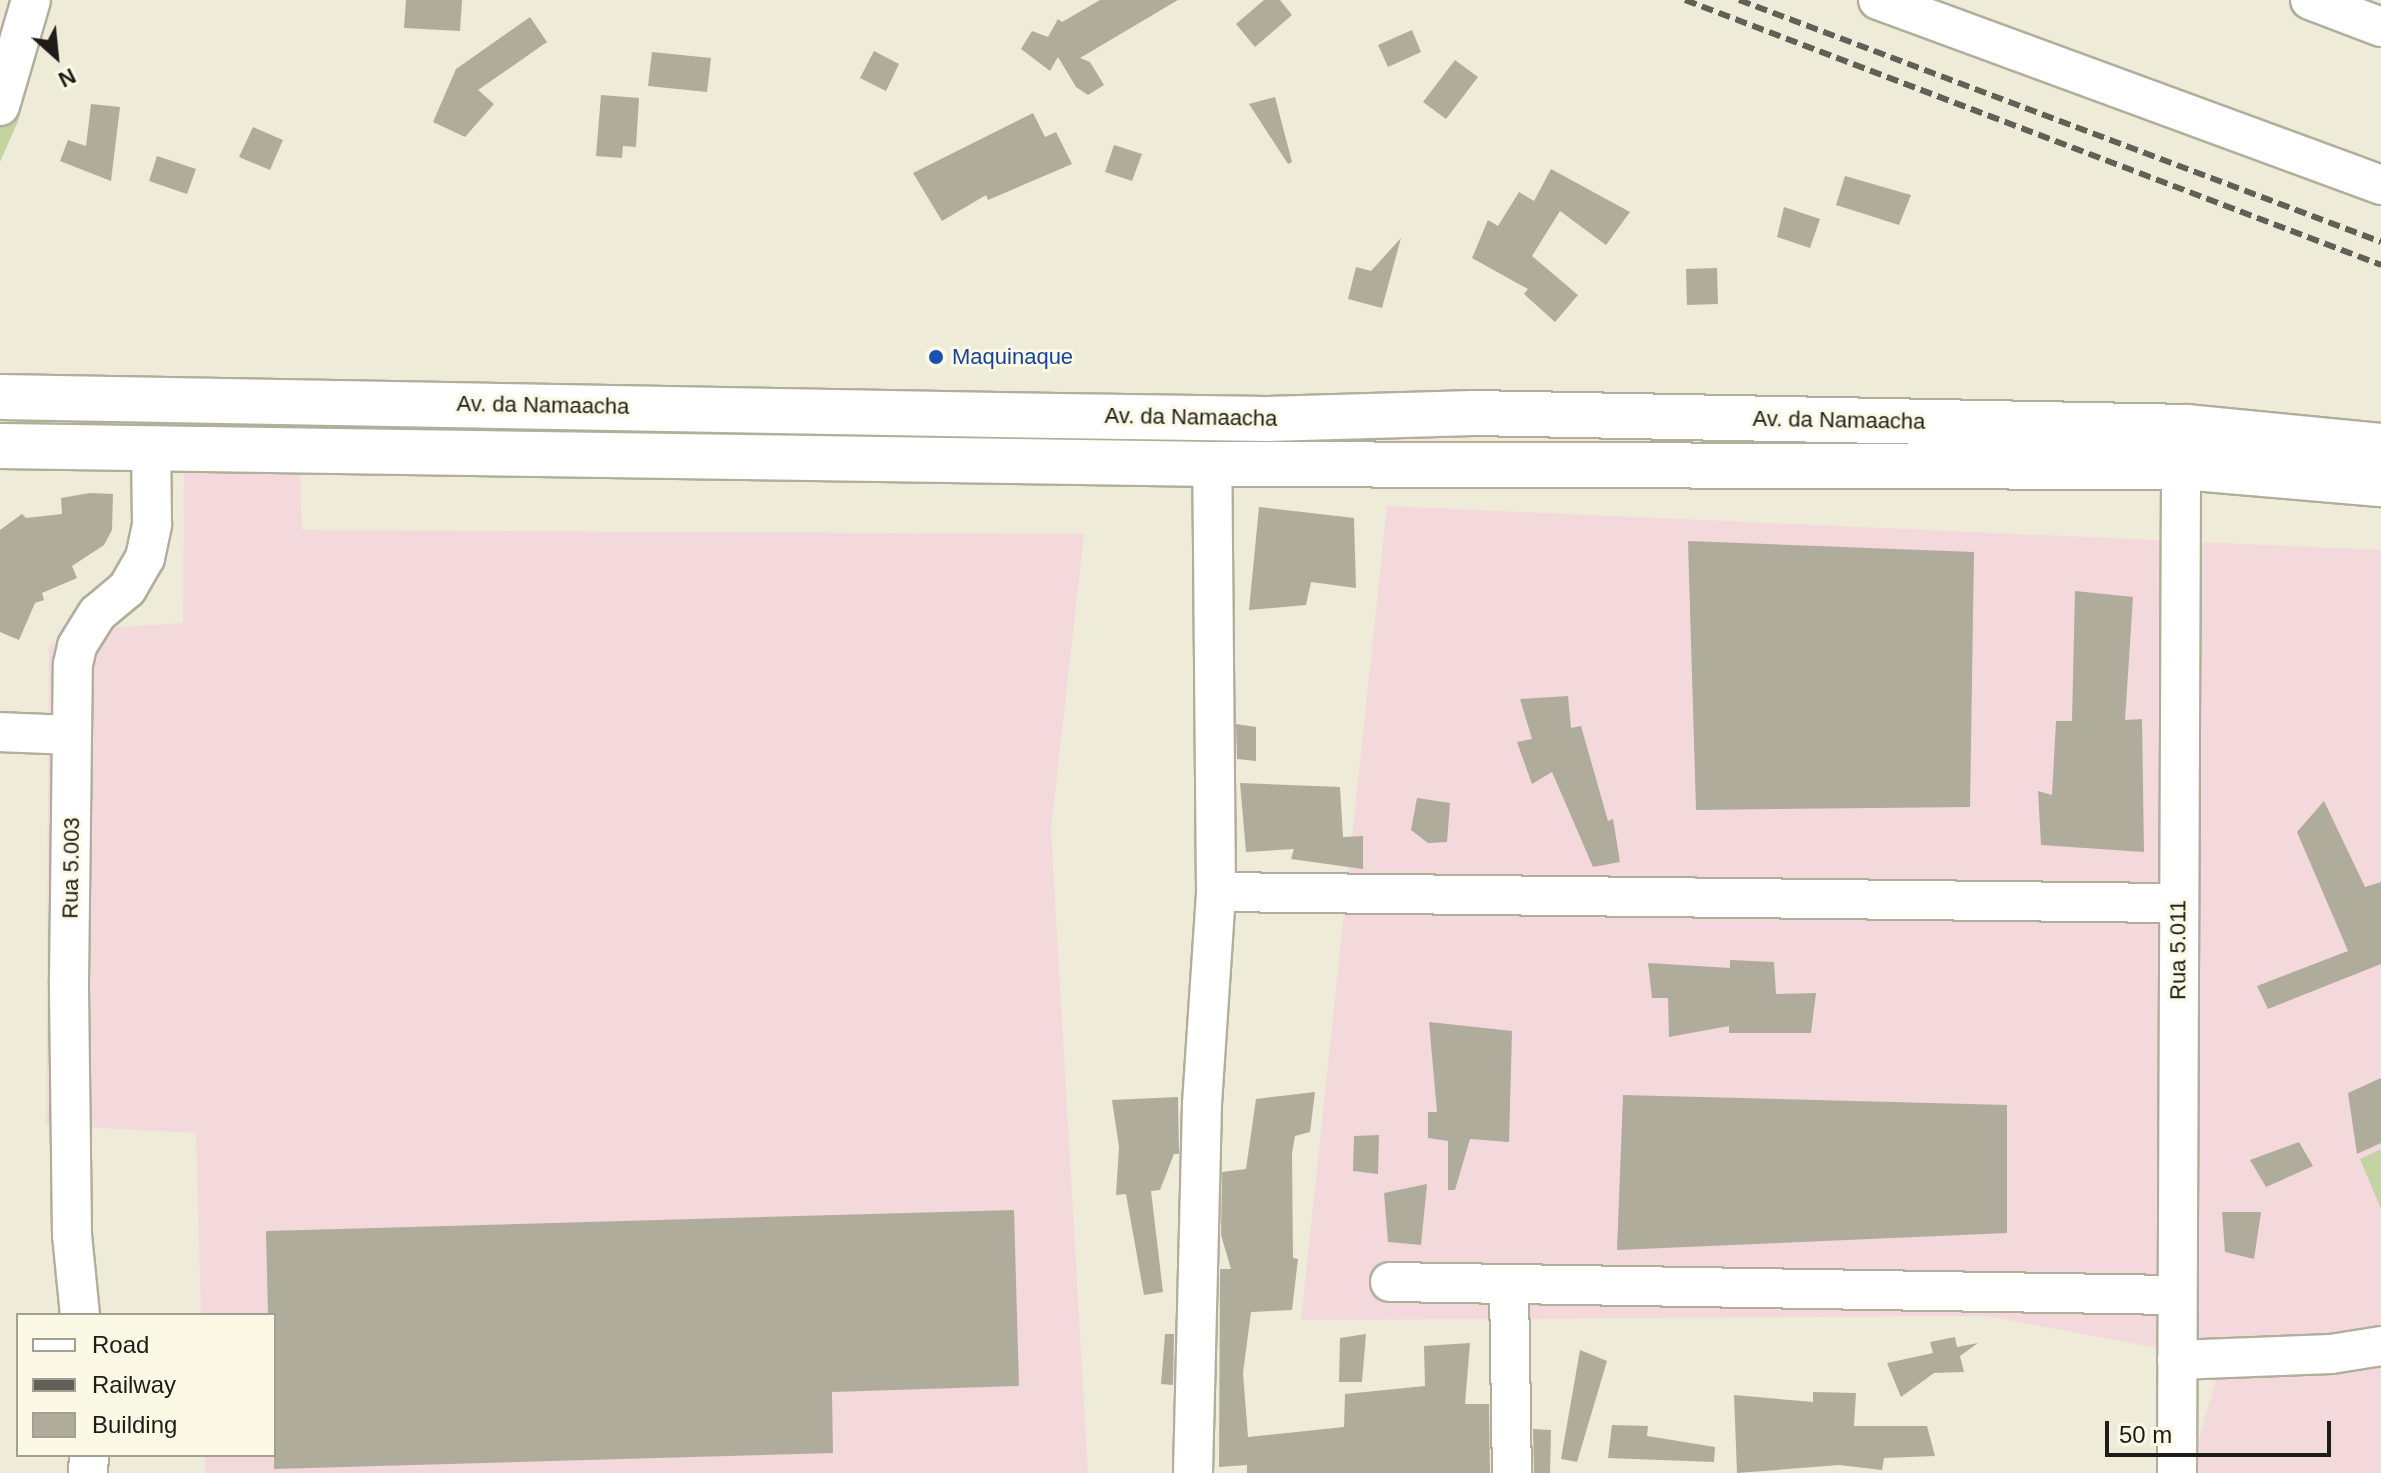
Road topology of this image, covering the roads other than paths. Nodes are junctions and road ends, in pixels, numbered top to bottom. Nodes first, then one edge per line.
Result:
1 (31, 0) edge
2 (1878, 0) edge
3 (2310, 0) edge
4 (2381, 27) edge
5 (0, 106) edge
6 (2381, 185) edge
7 (0, 397) edge
8 (0, 446) edge
9 (2381, 446) edge
10 (151, 447) junction
11 (2184, 447) junction
12 (1212, 464) junction
13 (2381, 484) edge
14 (0, 732) edge
15 (72, 735) junction
16 (1216, 892) junction
17 (2178, 903) junction
18 (1390, 1282) dead end
19 (1509, 1287) junction
20 (2177, 1295) junction
21 (80, 1313) edge
22 (2381, 1346) edge
23 (2177, 1360) junction
24 (1193, 1473) edge
25 (1512, 1473) edge
26 (2177, 1473) edge

1 - 5 street
2 - 6 street
3 - 4 street
7 - 11 highway, Av. da Namaacha
8 - 10 highway, Av. da Namaacha
9 - 11 highway, Av. da Namaacha
10 - 12 highway, Av. da Namaacha
10 - 15 street, Rua 5.003
11 - 12 highway, Av. da Namaacha
11 - 13 highway, Av. da Namaacha
11 - 17 street, Rua 5.011
12 - 16 street
14 - 15 street
15 - 21 street, Rua 5.003
16 - 17 street
16 - 24 street
17 - 20 street, Rua 5.011
18 - 19 street
19 - 20 street
19 - 25 street
20 - 23 street, Rua 5.011
22 - 23 street
23 - 26 street, Rua 5.011

